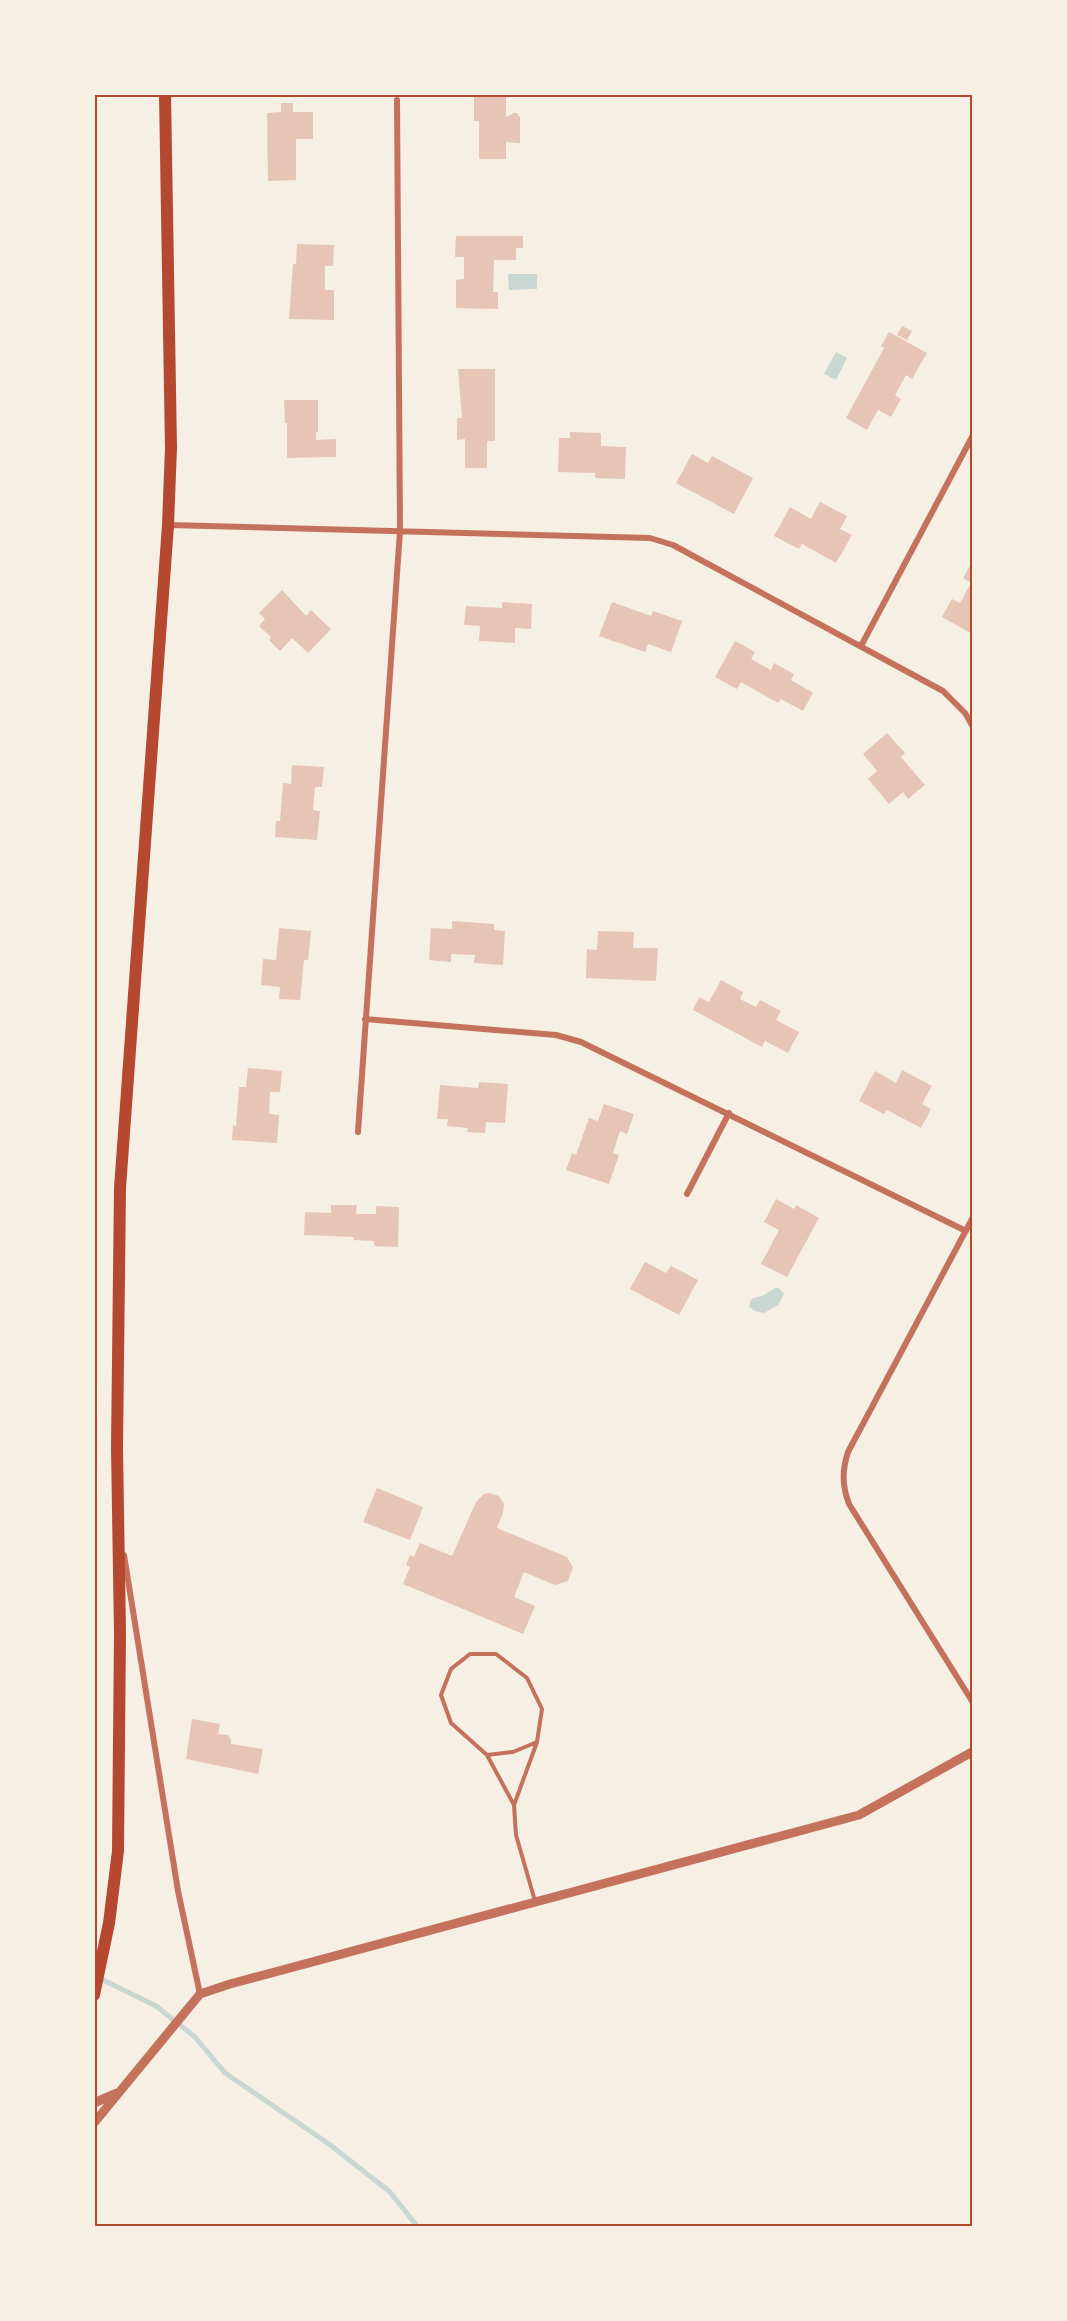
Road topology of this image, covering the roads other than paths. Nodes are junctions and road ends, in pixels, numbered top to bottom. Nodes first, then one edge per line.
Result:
1 (165, 94) edge
2 (397, 100) dead end
3 (972, 437) edge
4 (168, 525) junction
5 (400, 531) junction
6 (861, 646) junction
7 (972, 725) edge
8 (365, 1019) junction
9 (729, 1113) junction
10 (358, 1132) dead end
11 (687, 1194) dead end
12 (972, 1219) edge
13 (966, 1231) junction
14 (117, 1514) junction
15 (972, 1701) edge
16 (537, 1742) junction
17 (972, 1752) edge
18 (487, 1755) junction
19 (514, 1805) junction
20 (536, 1902) junction
21 (94, 1995) edge
22 (197, 1997) junction
23 (124, 2089) junction
24 (94, 2103) edge
25 (94, 2123) edge

1 - 4 highway
2 - 5 street
3 - 6 street
4 - 5 street
4 - 14 highway
5 - 6 street
5 - 8 street
6 - 7 street
8 - 9 street
8 - 10 street
9 - 11 street
9 - 13 street
12 - 13 street
13 - 15 street
14 - 21 highway
14 - 22 street
16 - 18 lane
16 - 18 lane
16 - 19 lane
17 - 20 street
18 - 19 lane
19 - 20 lane
20 - 22 street
22 - 23 street
23 - 24 street
23 - 25 street

